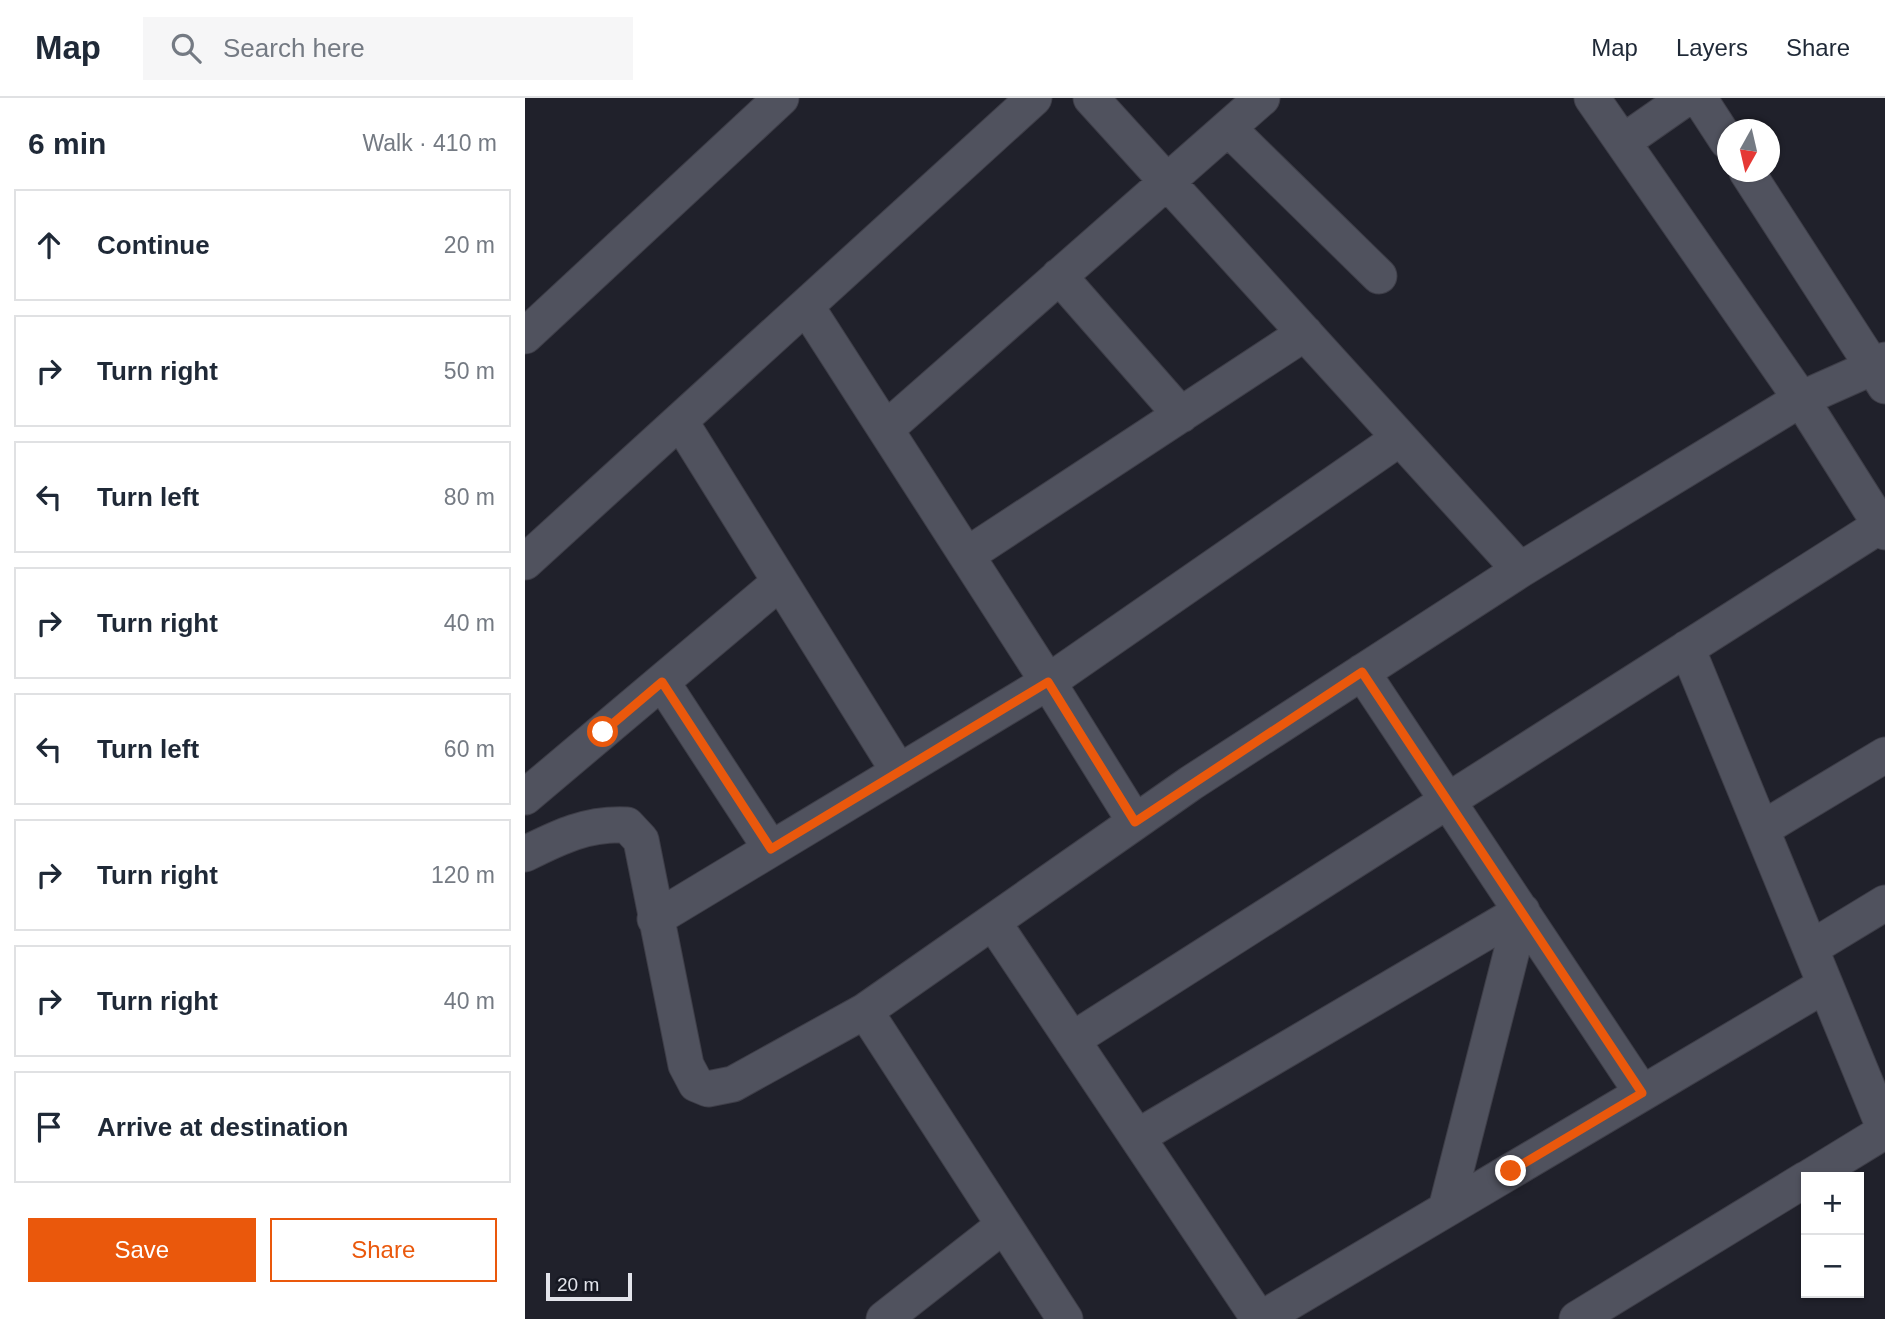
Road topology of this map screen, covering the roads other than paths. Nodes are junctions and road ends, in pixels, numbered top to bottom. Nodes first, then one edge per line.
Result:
1 (781, 98) edge
2 (1034, 98) edge
3 (1091, 98) edge
4 (1262, 98) edge
5 (1592, 98) edge
6 (1686, 98) edge
7 (1699, 98) edge
8 (1717, 126) edge
9 (1229, 129) junction
10 (1623, 142) junction
11 (1166, 181) junction
12 (1754, 182) edge
13 (1059, 275) junction
14 (1379, 276) dead end
15 (806, 306) junction
16 (1305, 333) junction
17 (525, 336) edge
18 (1881, 371) edge
19 (1801, 399) junction
20 (1181, 415) junction
21 (680, 421) junction
22 (885, 429) junction
23 (1401, 438) junction
24 (1883, 528) edge
25 (967, 555) junction
26 (525, 562) edge
27 (1520, 570) junction
28 (780, 582) junction
29 (1687, 648) junction
30 (1362, 672) junction
31 (662, 682) junction
32 (1048, 682) junction
33 (1885, 754) edge
34 (899, 772) junction
35 (525, 797) edge
36 (1448, 800) junction
37 (1135, 822) junction
38 (1762, 829) junction
39 (771, 849) junction
40 (525, 854) edge
41 (1885, 902) edge
42 (1522, 912) junction
43 (655, 919) junction
44 (993, 922) junction
45 (1811, 948) junction
46 (1825, 985) junction
47 (865, 1011) junction
48 (1072, 1040) junction
49 (1878, 1090) edge
50 (1642, 1093) junction
51 (1885, 1131) edge
52 (1137, 1137) junction
53 (1818, 1172) edge
54 (1801, 1182) edge
55 (1446, 1209) junction
56 (1004, 1225) junction
57 (884, 1319) edge
58 (1065, 1319) edge
59 (1260, 1319) edge
60 (1577, 1319) edge

1 - 17 street
2 - 15 street
3 - 11 street
4 - 9 street
5 - 10 street
6 - 10 street
7 - 8 street
9 - 11 street
9 - 14 street
10 - 19 street
11 - 13 street
11 - 16 street
12 - 18 street
13 - 20 street
13 - 22 street
15 - 21 street
15 - 22 street
16 - 20 street
16 - 23 street
18 - 19 street
19 - 24 street
19 - 27 street
20 - 25 street
21 - 26 street
21 - 28 street
22 - 25 street
23 - 27 street
23 - 32 street
24 - 29 street
25 - 32 street
27 - 30 street
28 - 31 street
28 - 34 street
29 - 36 street
29 - 38 street
30 - 36 street
30 - 37 street
31 - 35 street
31 - 39 street
32 - 34 street
32 - 37 street
33 - 38 street
34 - 39 street
36 - 42 street
36 - 48 street
37 - 44 street
38 - 45 street
39 - 43 street
40 - 43 street
41 - 45 street
42 - 50 street
42 - 52 street
42 - 55 street
43 - 47 street
44 - 47 street
44 - 48 street
45 - 46 street
46 - 49 street
46 - 50 street
47 - 56 street
48 - 52 street
49 - 51 street
50 - 55 street
51 - 53 street
52 - 59 street
54 - 60 street
55 - 59 street
56 - 57 street
56 - 58 street

